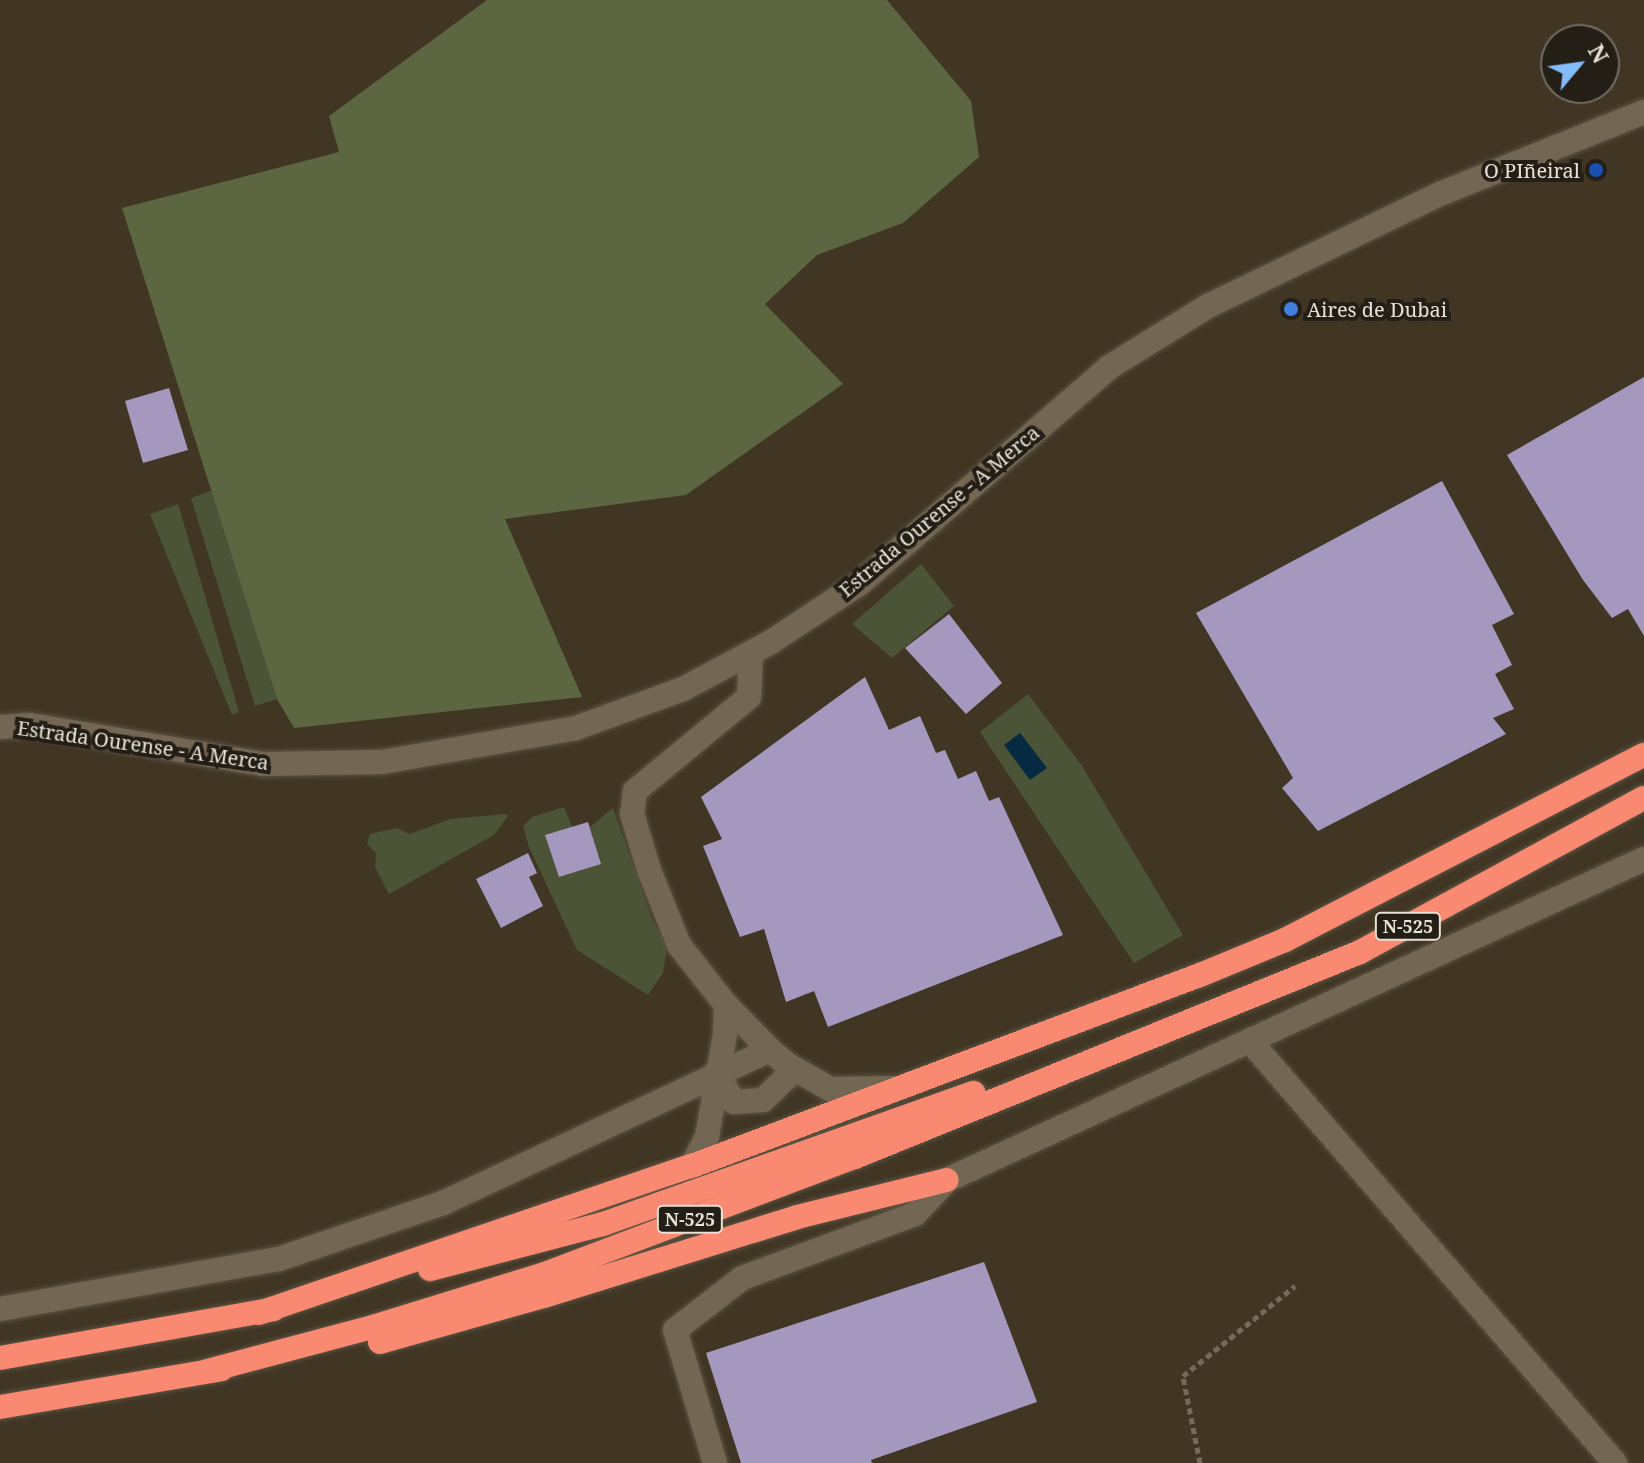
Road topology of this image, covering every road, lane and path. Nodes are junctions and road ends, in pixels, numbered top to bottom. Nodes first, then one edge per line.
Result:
1 (1644, 112) edge
2 (751, 653) junction
3 (0, 727) edge
4 (1644, 755) edge
5 (1644, 798) edge
6 (1644, 859) edge
7 (726, 1005) junction
8 (1161, 1031) junction
9 (1250, 1041) junction
10 (779, 1058) junction
11 (716, 1072) junction
12 (897, 1088) junction
13 (692, 1166) junction
14 (947, 1180) junction
15 (1295, 1286) dead end
16 (0, 1309) edge
17 (259, 1313) junction
18 (0, 1358) edge
19 (207, 1371) junction
20 (0, 1407) edge
21 (715, 1463) edge
22 (1200, 1463) edge
23 (1615, 1463) edge

1 - 2 street, Estrada Ourense - A Merca
2 - 3 street, Estrada Ourense - A Merca
2 - 7 street
4 - 12 highway
5 - 8 highway, N-525
6 - 9 street
7 - 10 street
7 - 11 street
8 - 17 highway
8 - 19 highway, N-525
9 - 14 street
9 - 23 street
10 - 11 street
10 - 11 street
10 - 12 street
11 - 13 street
11 - 16 street
12 - 13 highway
13 - 17 highway
14 - 19 highway
14 - 21 street
15 - 22 path
17 - 18 highway
19 - 20 highway, N-525

